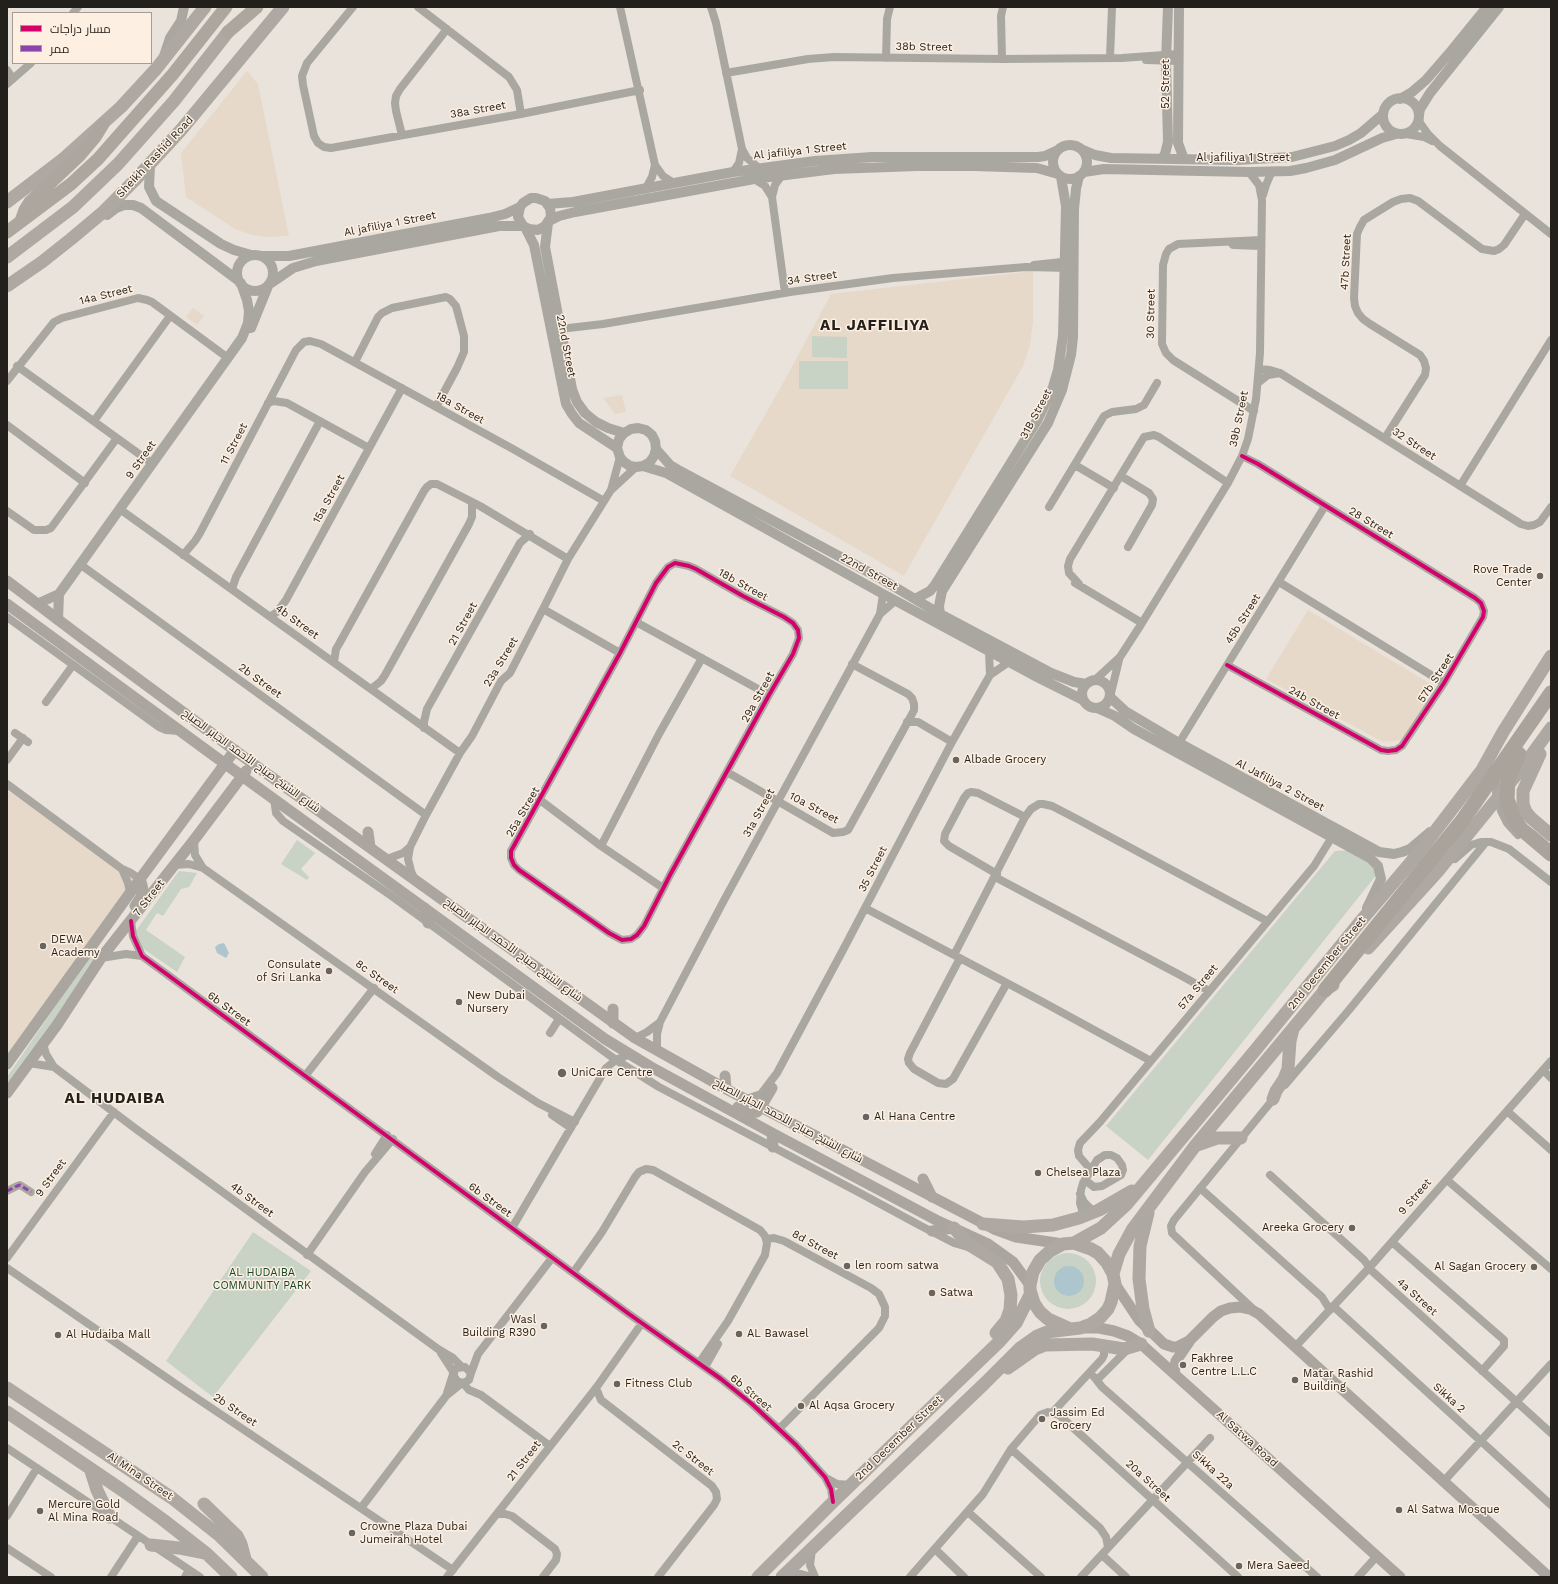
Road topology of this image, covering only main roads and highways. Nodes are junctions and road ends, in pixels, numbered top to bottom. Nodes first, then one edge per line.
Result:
1 (205, 7) edge
2 (226, 7) edge
3 (247, 7) edge
4 (257, 7) edge
5 (283, 7) edge
6 (228, 32) junction
7 (103, 124) junction
8 (7, 202) edge
9 (21, 222) junction
10 (7, 232) edge
11 (7, 257) edge
12 (7, 286) edge
13 (7, 580) edge
14 (7, 604) edge
15 (1551, 656) edge
16 (1551, 693) edge
17 (1551, 706) edge
18 (1551, 728) edge
19 (1551, 734) edge
20 (235, 750) junction
21 (252, 763) junction
22 (225, 764) junction
23 (242, 776) junction
24 (368, 832) dead end
25 (1551, 835) edge
26 (370, 847) junction
27 (1551, 854) edge
28 (140, 879) junction
29 (425, 908) junction
30 (131, 921) junction
31 (428, 923) road end
32 (1325, 990) junction
33 (613, 1009) dead end
34 (613, 1023) junction
35 (1296, 1025) junction
36 (7, 1064) edge
37 (725, 1076) dead end
38 (772, 1088) road end
39 (726, 1089) junction
40 (7, 1093) edge
41 (701, 1094) junction
42 (1273, 1099) road end
43 (761, 1107) junction
44 (772, 1133) junction
45 (1241, 1138) road end
46 (1195, 1146) junction
47 (773, 1147) road end
48 (923, 1178) dead end
49 (1145, 1182) junction
50 (932, 1197) junction
51 (1150, 1206) junction
52 (983, 1224) junction
53 (954, 1228) junction
54 (932, 1231) road end
55 (1068, 1244) junction
56 (1114, 1279) junction
57 (1030, 1289) junction
58 (1074, 1328) junction
59 (1149, 1331) junction
60 (1189, 1341) junction
61 (1141, 1344) junction
62 (979, 1360) junction
63 (1174, 1373) junction
64 (985, 1383) junction
65 (7, 1388) edge
66 (7, 1412) edge
67 (90, 1468) junction
68 (204, 1504) dead end
69 (110, 1517) road end
70 (151, 1545) road end
71 (207, 1554) junction
72 (245, 1559) junction
73 (783, 1576) edge
74 (231, 1577) edge
75 (262, 1577) edge
76 (758, 1577) edge
77 (1400, 1577) edge
78 (1549, 1577) edge

1 - 7 main road
2 - 9 highway
3 - 6 highway
4 - 6 highway
5 - 12 main road, Sheikh Rashid Road
6 - 11 main road
7 - 8 main road
7 - 9 highway
9 - 10 highway
13 - 20 main road, شارع الشيخ صباح الأحمد الجابر الصباح
14 - 22 main road, شارع الشيخ صباح الأحمد الجابر الصباح
15 - 49 main road, 2nd December Street
16 - 32 highway
17 - 27 highway, bridge
18 - 32 main road, 2nd December Street
19 - 25 main road
20 - 21 main road, شارع الشيخ صباح الأحمد الجابر الصباح
20 - 22 main road, 7 Street
21 - 23 main road, 7 Street
21 - 26 main road, شارع الشيخ صباح الأحمد الجابر الصباح
22 - 23 main road, شارع الشيخ صباح الأحمد الجابر الصباح
22 - 28 main road, 7 Street
23 - 29 main road, شارع الشيخ صباح الأحمد الجابر الصباح
23 - 30 main road, 7 Street
24 - 26 main road
26 - 34 main road, شارع الشيخ صباح الأحمد الجابر الصباح
28 - 30 main road
28 - 36 main road, 7 Street
29 - 31 main road
29 - 41 main road, شارع الشيخ صباح الأحمد الجابر الصباح
30 - 40 main road, 7 Street
32 - 35 main road, 2nd December Street
33 - 34 main road
34 - 39 main road, شارع الشيخ صباح الأحمد الجابر الصباح
35 - 42 main road
35 - 46 main road, 2nd December Street
37 - 39 main road
38 - 43 main road
39 - 43 main road, شارع الشيخ صباح الأحمد الجابر الصباح
41 - 43 main road
41 - 44 main road, شارع الشيخ صباح الأحمد الجابر الصباح
43 - 50 main road, شارع الشيخ صباح الأحمد الجابر الصباح
44 - 47 main road
44 - 53 main road, شارع الشيخ صباح الأحمد الجابر الصباح
45 - 46 main road
46 - 51 main road, 2nd December Street
48 - 50 main road
49 - 52 main road
49 - 55 main road, 2nd December Street
50 - 52 main road, شارع الشيخ صباح الأحمد الجابر الصباح
51 - 56 main road, 2nd December Street
51 - 59 main road
52 - 55 main road, شارع الشيخ صباح الأحمد الجابر الصباح
53 - 54 main road
53 - 57 main road, شارع الشيخ صباح الأحمد الجابر الصباح
53 - 62 main road
55 - 56 main road
55 - 57 main road
56 - 58 main road
56 - 59 main road
57 - 58 main road
57 - 62 main road, 2nd December Street
58 - 61 main road, Al Satwa Road
58 - 64 main road, 2nd December Street
59 - 60 main road
60 - 63 main road
60 - 78 main road
61 - 63 main road, Al Satwa Road
61 - 64 main road
62 - 76 main road, 2nd December Street
63 - 77 main road, Al Satwa Road
64 - 73 main road, 2nd December Street
65 - 72 main road, Al Mina Street
66 - 67 main road, Al Mina Street
67 - 69 main road
67 - 71 main road, Al Mina Street
68 - 72 main road
70 - 71 main road
71 - 74 main road, Al Mina Street
72 - 75 main road, Al Mina Street

